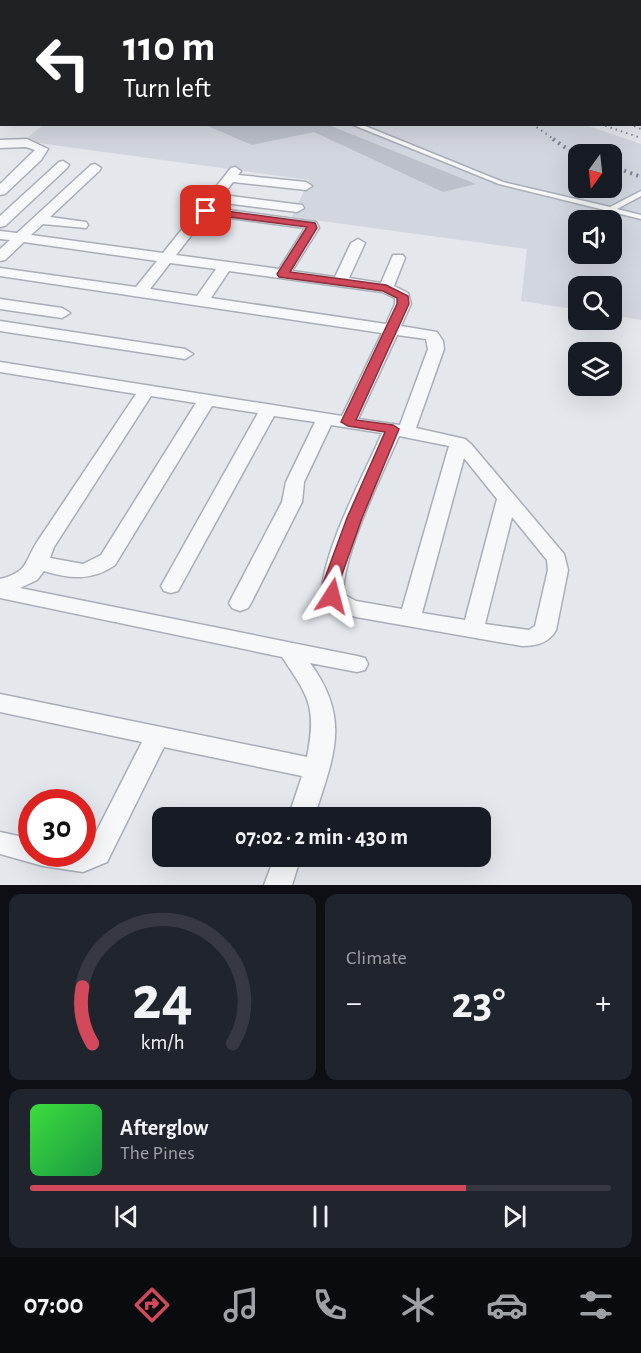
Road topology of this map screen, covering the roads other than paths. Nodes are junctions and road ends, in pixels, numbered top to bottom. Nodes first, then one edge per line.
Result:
1 (359, 126) edge
2 (0, 144) edge
3 (63, 165) dead end
4 (95, 168) dead end
5 (306, 186) dead end
6 (0, 191) edge
7 (641, 194) edge
8 (0, 198) edge
9 (215, 198) junction
10 (24, 201) junction
11 (297, 208) dead end
12 (610, 210) joint
13 (206, 211) junction
14 (622, 213) edge
15 (641, 217) edge
16 (39, 220) junction
17 (0, 224) edge
18 (81, 225) dead end
19 (0, 235) edge
20 (20, 238) junction
21 (358, 243) dead end
22 (0, 257) edge
23 (168, 258) junction
24 (398, 258) dead end
25 (225, 266) junction
26 (0, 272) edge
27 (283, 274) junction
28 (340, 282) junction
29 (386, 288) junction
30 (140, 292) junction
31 (202, 300) junction
32 (0, 304) edge
33 (62, 313) dead end
34 (0, 326) edge
35 (392, 328) junction
36 (185, 354) dead end
37 (0, 367) edge
38 (146, 392) junction
39 (206, 401) junction
40 (268, 410) junction
41 (325, 419) junction
42 (348, 422) junction
43 (399, 430) junction
44 (459, 443) junction
45 (507, 499) junction
46 (39, 562) junction
47 (171, 585) dead end
48 (0, 589) edge
49 (240, 603) dead end
50 (410, 618) junction
51 (473, 629) junction
52 (289, 650) junction
53 (357, 664) dead end
54 (0, 703) edge
55 (157, 736) junction
56 (317, 769) junction
57 (305, 807) edge
58 (0, 843) edge
59 (18, 848) edge
60 (96, 855) edge
61 (284, 867) edge
62 (278, 885) edge

1 - 12 lane
2 - 6 street
3 - 10 street
4 - 16 street
5 - 9 street
7 - 12 lane
8 - 10 street
9 - 11 street
9 - 13 street
10 - 17 street
13 - 23 street
13 - 27 street
14 - 15 lane
16 - 18 street
16 - 20 street
19 - 20 street
20 - 22 street
20 - 23 street
21 - 28 street
23 - 25 street
23 - 30 street
24 - 29 street
25 - 27 street
25 - 31 street
26 - 30 street
27 - 28 street
28 - 29 street
29 - 35 street
30 - 31 street
31 - 35 street
32 - 33 street
34 - 36 street
35 - 42 street
35 - 43 street
37 - 38 street
38 - 39 street
38 - 46 street
39 - 40 street
39 - 46 street
40 - 41 street
40 - 47 street
41 - 42 street
41 - 49 street
42 - 43 street
43 - 44 street
43 - 50 street
44 - 45 street
44 - 50 street
45 - 51 street
45 - 51 street
46 - 48 street
48 - 52 street
50 - 51 street
52 - 53 street
52 - 56 street
54 - 55 street
55 - 56 street
55 - 60 street
56 - 57 street
58 - 59 street
61 - 62 street

